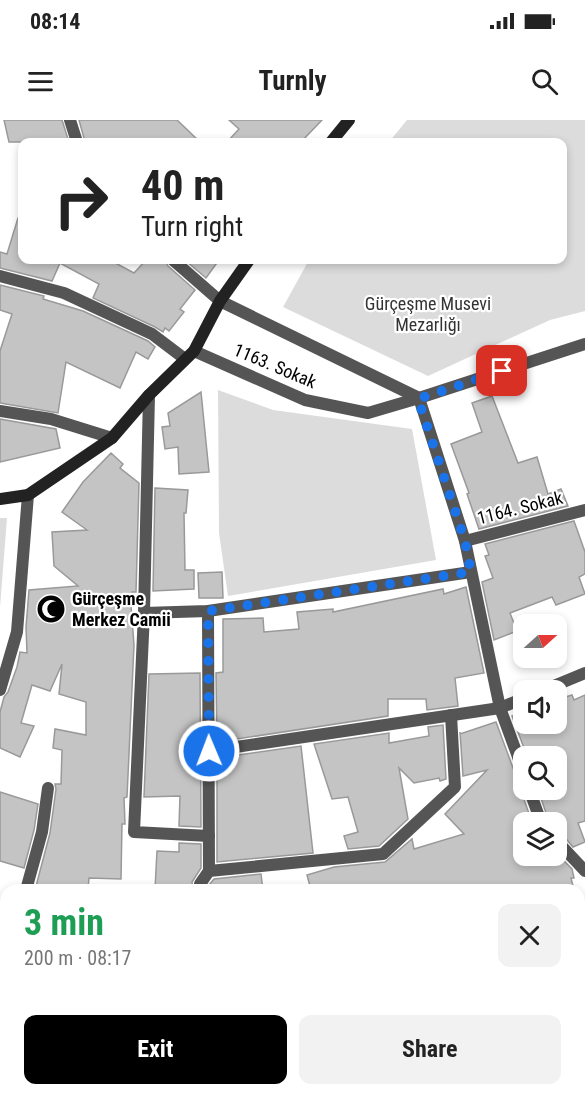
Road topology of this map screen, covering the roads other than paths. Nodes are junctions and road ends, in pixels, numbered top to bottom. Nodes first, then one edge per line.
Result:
1 (70, 120) edge
2 (349, 120) edge
3 (76, 138) edge
4 (334, 138) edge
5 (177, 264) edge
6 (246, 264) edge
7 (0, 276) edge
8 (219, 301) junction
9 (585, 344) edge
10 (189, 355) junction
11 (149, 395) junction
12 (418, 399) junction
13 (0, 411) edge
14 (112, 438) junction
15 (28, 495) junction
16 (0, 499) edge
17 (585, 510) edge
18 (465, 541) junction
19 (471, 572) junction
20 (208, 611) junction
21 (144, 613) junction
22 (585, 674) edge
23 (567, 681) edge
24 (0, 690) edge
25 (513, 703) edge
26 (500, 708) junction
27 (451, 715) junction
28 (514, 746) edge
29 (209, 751) junction
30 (48, 788) dead end
31 (209, 836) junction
32 (567, 852) edge
33 (209, 871) junction
34 (585, 871) edge
35 (28, 884) edge
36 (200, 884) edge

1 - 3 street
2 - 4 main road
5 - 8 street
6 - 8 main road
7 - 10 street, 1163. Sokak
8 - 10 main road
8 - 12 street
9 - 12 street, 1163. Sokak
10 - 11 main road
10 - 12 street, 1163. Sokak
11 - 14 main road
11 - 21 street
12 - 18 street
13 - 14 street
14 - 15 main road
15 - 16 main road
15 - 24 street
17 - 18 street, 1164. Sokak
18 - 19 street
19 - 20 street
19 - 26 street
20 - 21 street
20 - 29 street
21 - 31 street
22 - 23 street
25 - 26 street
26 - 27 street
26 - 28 street
27 - 29 street
27 - 33 street
29 - 31 street
30 - 35 street
31 - 33 street
32 - 34 street
33 - 36 street

